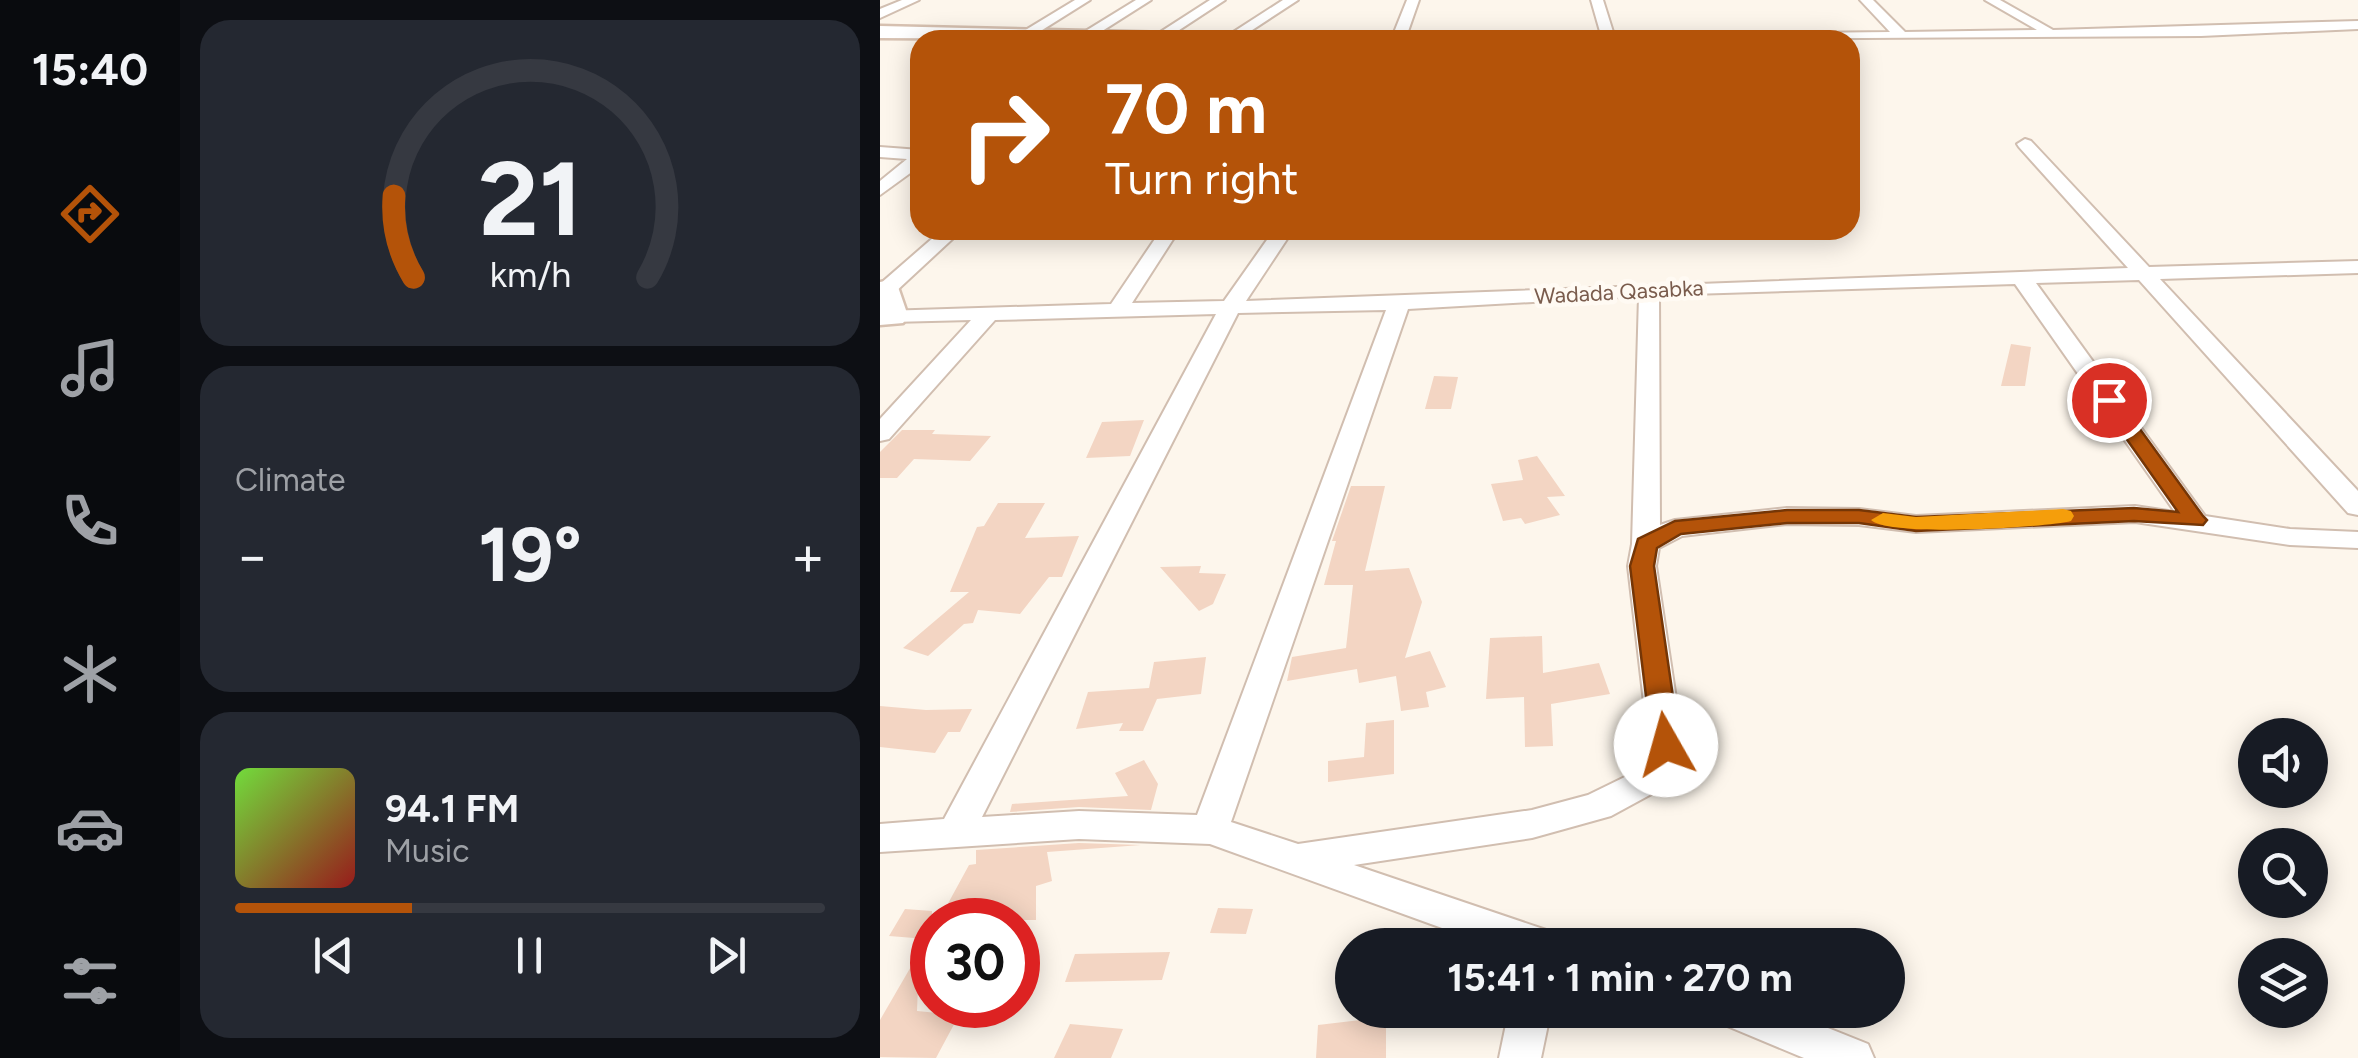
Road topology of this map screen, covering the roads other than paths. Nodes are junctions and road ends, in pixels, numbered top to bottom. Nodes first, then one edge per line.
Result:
1 (912, 0) edge
2 (1084, 0) edge
3 (1145, 0) edge
4 (1219, 0) edge
5 (1292, 0) edge
6 (1412, 0) edge
7 (1597, 0) edge
8 (1866, 0) edge
9 (1991, 0) edge
10 (2358, 25) edge
11 (881, 28) edge
12 (929, 30) edge
13 (1033, 30) edge
14 (1094, 30) edge
15 (1171, 30) edge
16 (1244, 30) edge
17 (1402, 30) edge
18 (1606, 30) edge
19 (2049, 32) junction
20 (1899, 34) junction
21 (1860, 35) edge
22 (2024, 144) dead end
23 (880, 152) edge
24 (910, 155) edge
25 (910, 164) edge
26 (880, 190) edge
27 (945, 240) edge
28 (1163, 240) edge
29 (1277, 240) edge
30 (2358, 267) edge
31 (2145, 275) junction
32 (2023, 280) junction
33 (1650, 289) junction
34 (1399, 303) junction
35 (884, 304) edge
36 (1230, 308) junction
37 (1116, 312) junction
38 (986, 316) junction
39 (880, 434) edge
40 (2358, 507) edge
41 (2196, 520) junction
42 (2358, 540) edge
43 (1646, 544) junction
44 (957, 830) junction
45 (1210, 830) junction
46 (880, 838) edge
47 (1298, 859) junction
48 (1488, 928) edge
49 (1526, 1028) edge
50 (1778, 1028) edge
51 (1520, 1058) edge
52 (1849, 1058) edge

1 - 11 street
2 - 13 street
3 - 14 street
4 - 15 street
5 - 16 street
6 - 17 street
7 - 18 street
8 - 20 street
9 - 19 street
10 - 19 street
11 - 12 street
19 - 20 street
20 - 21 street
22 - 31 street
23 - 24 street
25 - 26 street
27 - 35 street
28 - 37 street
29 - 36 street
30 - 31 street, Wadada Qasabka
31 - 32 street, Wadada Qasabka
31 - 40 street
32 - 33 street, Wadada Qasabka
32 - 41 street
33 - 34 street, Wadada Qasabka
33 - 43 street
34 - 36 street, Wadada Qasabka
34 - 45 street
35 - 38 street, Wadada Qasabka
36 - 37 street, Wadada Qasabka
36 - 44 street
37 - 38 street, Wadada Qasabka
38 - 39 street
41 - 42 street
41 - 43 street
43 - 47 street
44 - 45 street
44 - 46 street
45 - 47 street
47 - 48 street
49 - 51 street
50 - 52 street

